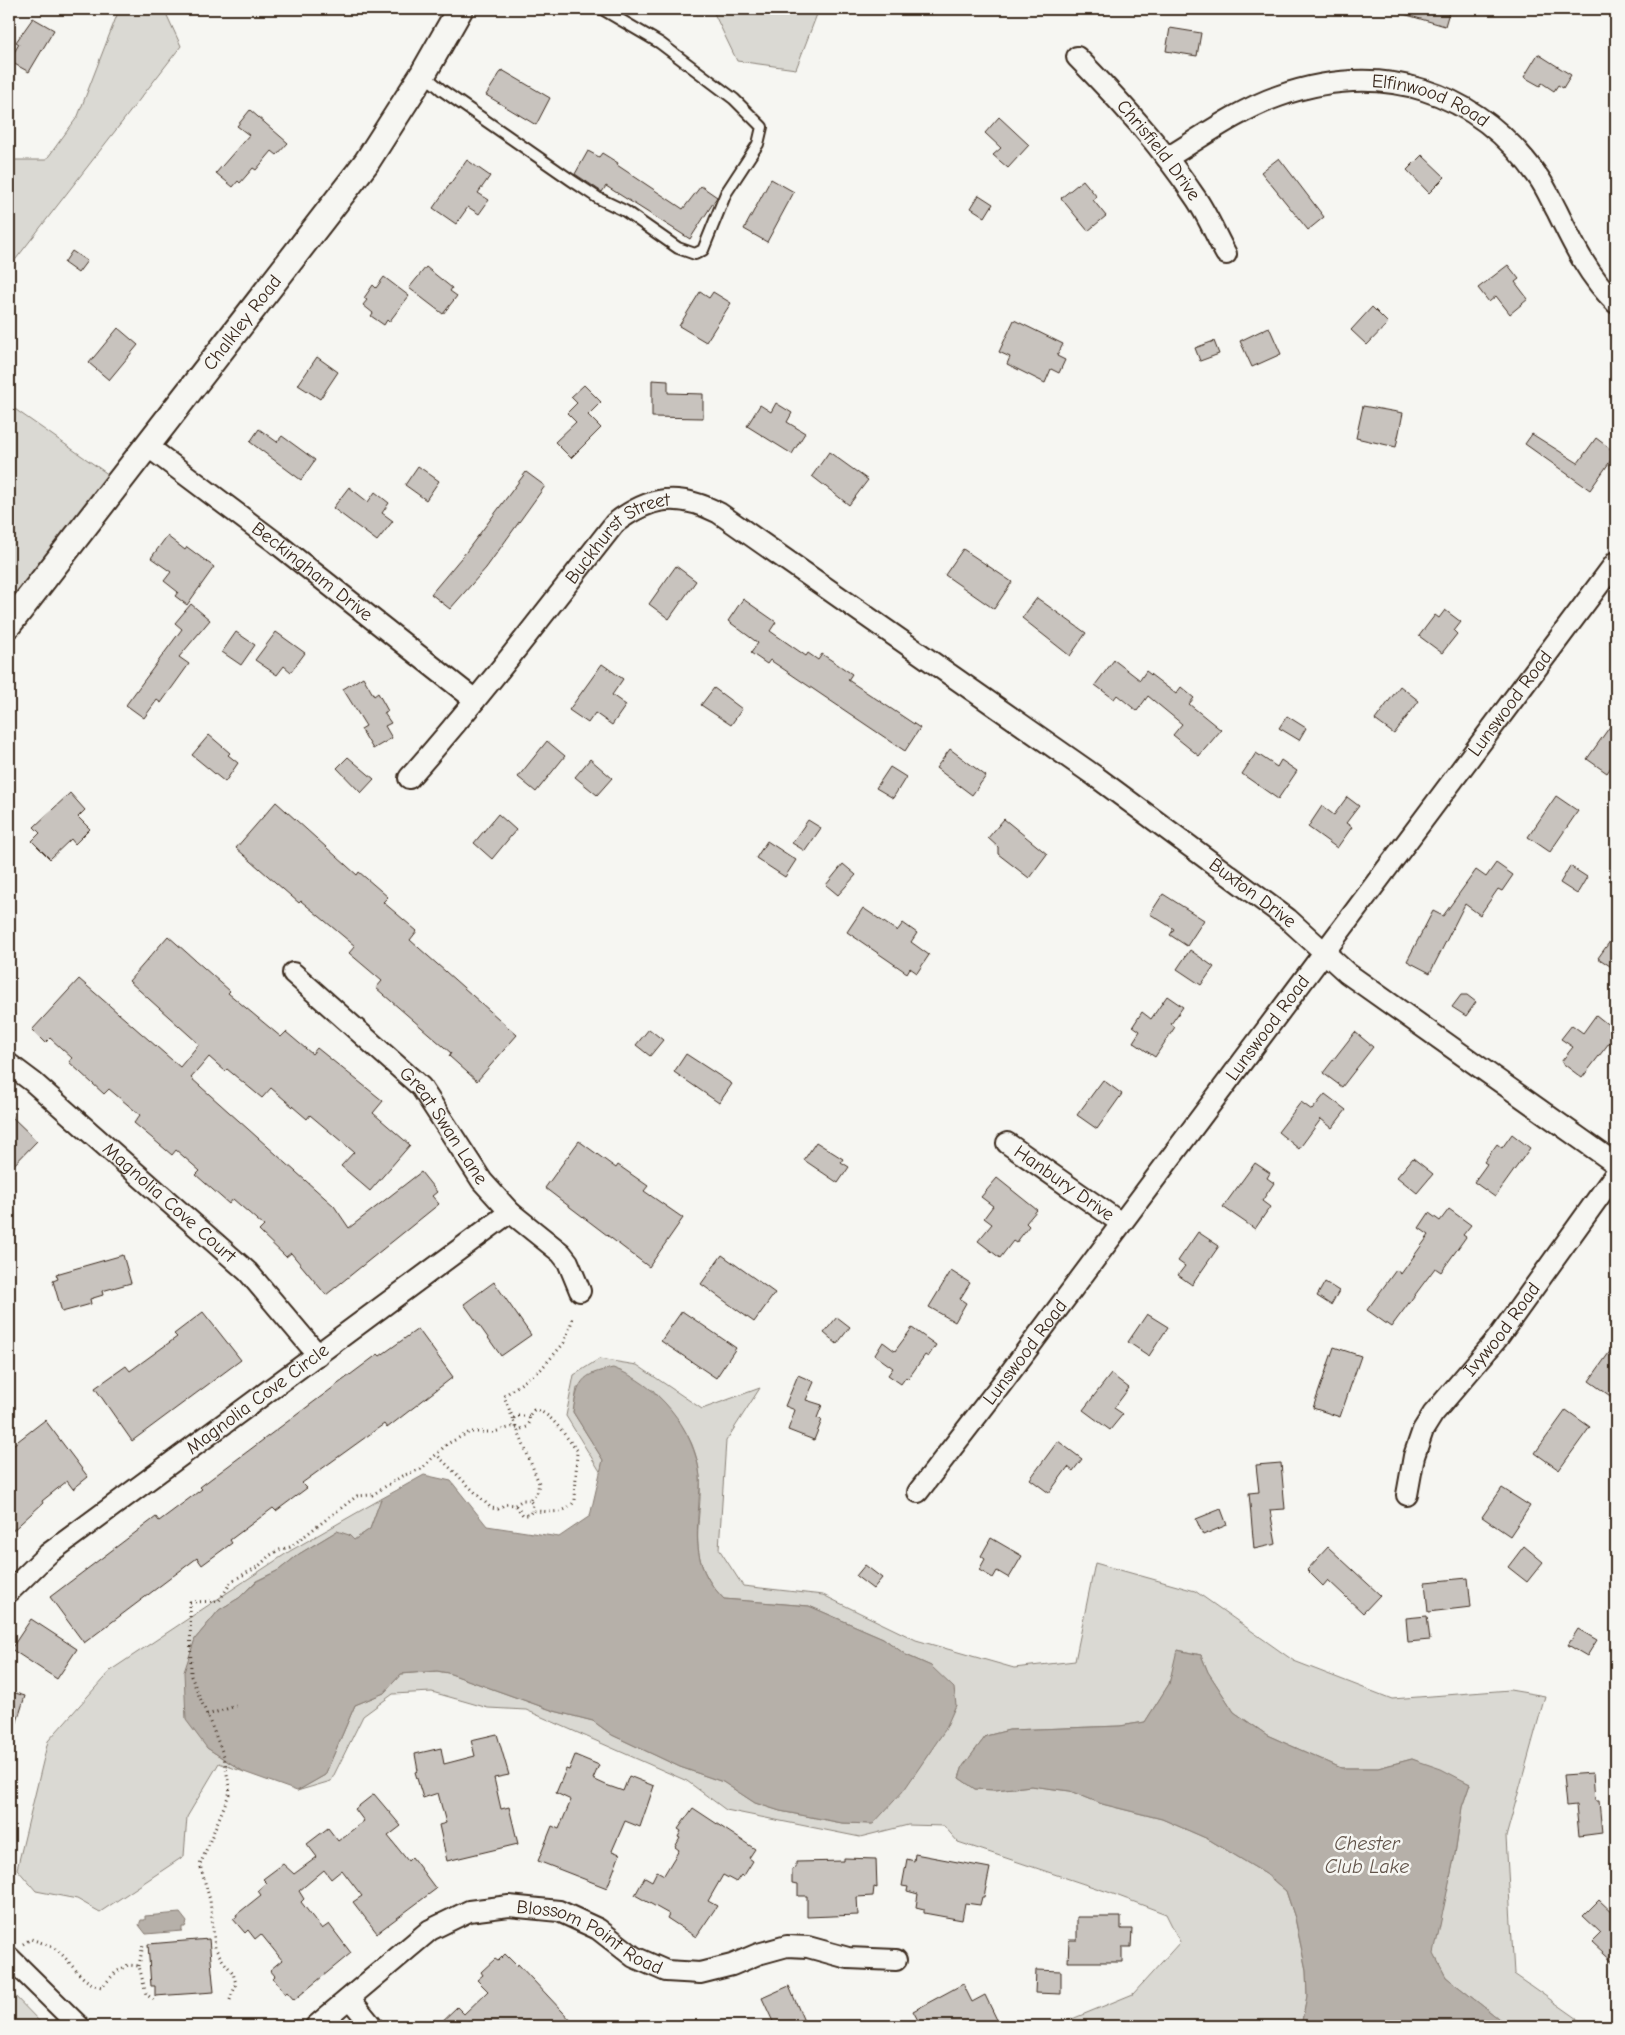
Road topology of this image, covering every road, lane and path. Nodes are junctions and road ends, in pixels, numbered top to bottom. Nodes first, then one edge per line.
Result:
1 (460, 9) edge
2 (602, 9) edge
3 (1077, 57) dead end
4 (423, 74) junction
5 (1167, 158) junction
6 (1226, 254) dead end
7 (1616, 303) edge
8 (146, 445) junction
9 (1616, 562) edge
10 (9, 624) edge
11 (884, 628) joint
12 (475, 700) junction
13 (409, 778) dead end
14 (1324, 952) junction
15 (293, 973) dead end
16 (9, 1064) edge
17 (1007, 1143) dead end
18 (1616, 1164) edge
19 (1616, 1173) edge
20 (510, 1212) junction
21 (1121, 1223) junction
22 (580, 1291) dead end
23 (573, 1318) dead end
24 (318, 1355) junction
25 (529, 1416) junction
26 (513, 1419) junction
27 (516, 1428) junction
28 (437, 1455) junction
29 (918, 1492) dead end
30 (1407, 1495) dead end
31 (529, 1500) junction
32 (515, 1505) junction
33 (532, 1511) junction
34 (9, 1592) edge
35 (236, 1706) dead end
36 (207, 1715) junction
37 (143, 1944) dead end
38 (16, 1950) edge
39 (896, 1960) dead end
40 (139, 1966) junction
41 (350, 1999) junction
42 (230, 2000) dead end
43 (155, 2001) dead end
44 (80, 2026) edge
45 (316, 2026) edge
46 (372, 2026) edge

1 - 4 street, Chalkley Road
2 - 4 lane
3 - 5 street, Chrisfield Drive
4 - 8 street, Chalkley Road
5 - 6 street, Chrisfield Drive
5 - 7 street, Elfinwood Road
8 - 10 street, Chalkley Road
8 - 12 street, Beckingham Drive
9 - 14 street, Lunswood Road
11 - 12 street, Buckhurst Street
11 - 14 street, Buxton Drive
12 - 13 street, Buckhurst Street
14 - 18 street, Buxton Drive
14 - 21 street, Lunswood Road
15 - 20 street, Great Swan Lane
16 - 24 street, Magnolia Cove Court
17 - 21 street, Hanbury Drive
19 - 30 street, Ivywood Road
20 - 22 street, Great Swan Lane
20 - 24 street, Magnolia Cove Circle
21 - 29 street, Lunswood Road
23 - 26 path
24 - 34 street, Magnolia Cove Circle
25 - 26 path
25 - 27 path
25 - 33 path
26 - 27 path
27 - 28 path
27 - 31 path
28 - 32 path
28 - 36 path
31 - 32 path
31 - 33 path
32 - 33 path
35 - 36 path
36 - 42 path
37 - 40 path
38 - 40 path
38 - 44 street
39 - 41 street, Blossom Point Road
40 - 43 path
41 - 45 street, Blossom Point Road
41 - 46 street

